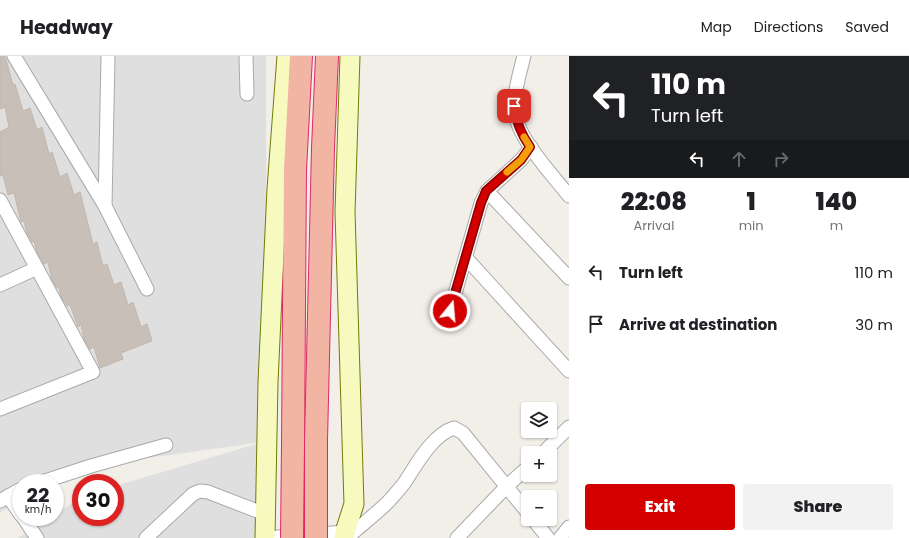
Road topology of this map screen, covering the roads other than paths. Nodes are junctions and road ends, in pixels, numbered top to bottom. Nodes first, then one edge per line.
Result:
1 (14, 56) edge
2 (108, 56) edge
3 (246, 56) edge
4 (287, 56) edge
5 (301, 56) edge
6 (327, 56) edge
7 (350, 56) edge
8 (524, 56) edge
9 (247, 94) dead end
10 (530, 147) junction
11 (486, 191) junction
12 (569, 196) edge
13 (0, 200) edge
14 (105, 206) junction
15 (466, 258) junction
16 (37, 268) junction
17 (569, 278) edge
18 (0, 285) edge
19 (147, 289) dead end
20 (450, 311) dead end
21 (569, 371) edge
22 (0, 409) edge
23 (569, 427) edge
24 (166, 445) dead end
25 (550, 446) edge
26 (521, 473) edge
27 (64, 475) edge
28 (507, 486) junction
29 (4, 498) edge
30 (521, 504) edge
31 (12, 506) edge
32 (265, 514) junction
33 (29, 526) edge
34 (539, 526) edge
35 (569, 527) edge
36 (345, 536) edge
37 (37, 538) edge
38 (146, 538) edge
39 (265, 538) edge
40 (292, 538) edge
41 (316, 538) edge
42 (457, 538) edge
43 (548, 538) edge
44 (560, 538) edge

1 - 14 street
2 - 14 street
3 - 9 street
4 - 32 main road
5 - 40 highway, bridge
6 - 41 highway, bridge
7 - 36 main road
8 - 10 street
10 - 11 street
10 - 12 street
11 - 15 street
11 - 17 street
13 - 16 street
14 - 19 street
15 - 20 street
15 - 21 street
16 - 18 street
16 - 22 street
23 - 25 street
24 - 27 street
26 - 28 street
28 - 30 street
28 - 36 street
28 - 42 street
29 - 31 street
32 - 38 street
32 - 39 main road
33 - 37 street
34 - 43 street
35 - 44 street
36 - 39 street

